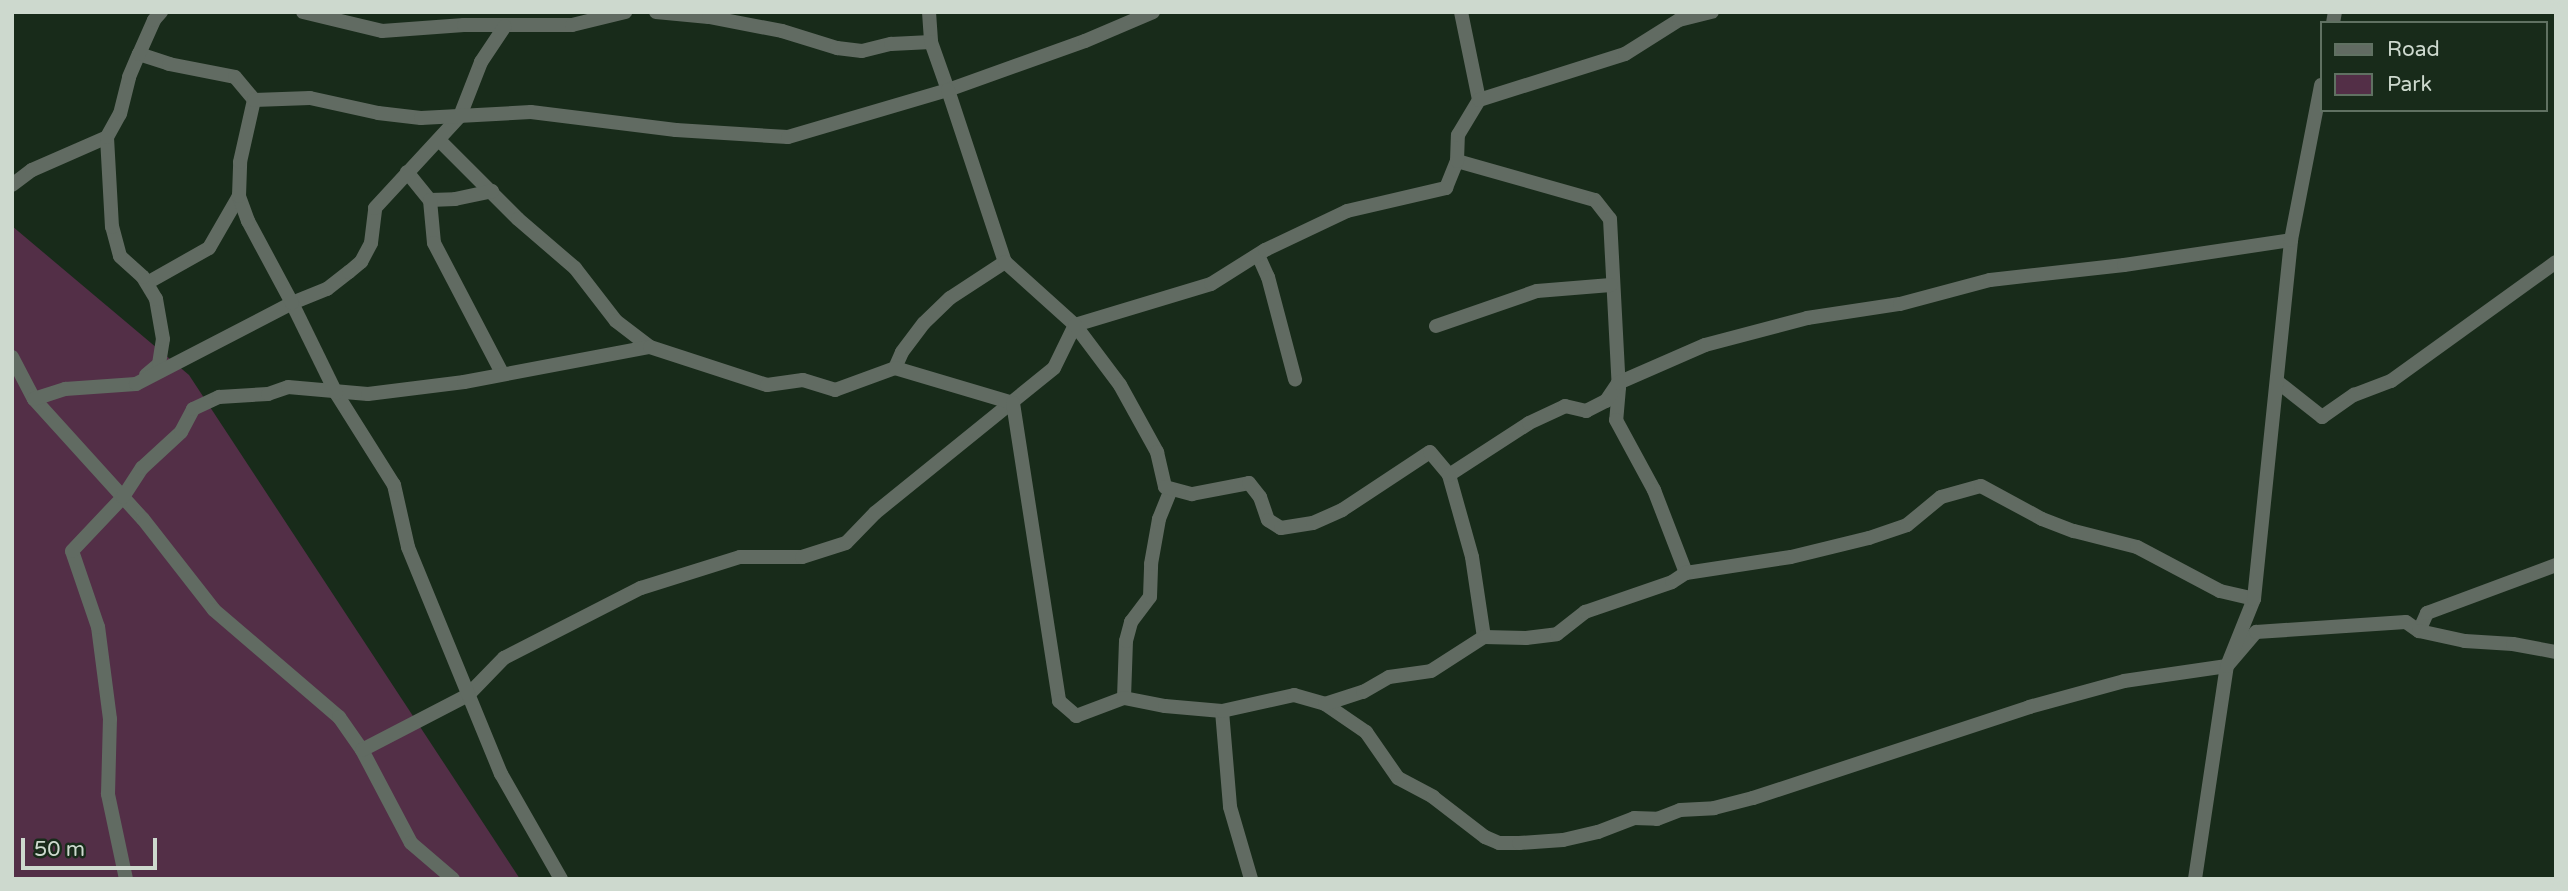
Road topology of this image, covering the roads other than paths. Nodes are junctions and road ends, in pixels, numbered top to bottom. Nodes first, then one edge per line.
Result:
1 (162, 12) edge
2 (303, 12) edge
3 (625, 12) edge
4 (656, 12) edge
5 (929, 12) edge
6 (1153, 12) edge
7 (1461, 12) edge
8 (1712, 12) edge
9 (570, 19) edge
10 (505, 26) junction
11 (931, 42) junction
12 (139, 54) junction
13 (947, 90) junction
14 (2320, 90) edge
15 (254, 100) junction
16 (1479, 100) junction
17 (460, 116) junction
18 (107, 137) junction
19 (440, 141) junction
20 (1457, 161) junction
21 (407, 173) junction
22 (12, 186) edge
23 (492, 191) junction
24 (239, 196) junction
25 (430, 200) junction
26 (2291, 240) junction
27 (1258, 255) junction
28 (1005, 262) junction
29 (2556, 262) edge
30 (147, 284) junction
31 (1611, 285) junction
32 (292, 303) junction
33 (1075, 325) junction
34 (1436, 326) dead end
35 (650, 347) junction
36 (12, 357) edge
37 (895, 368) junction
38 (502, 373) junction
39 (1296, 379) dead end
40 (1618, 383) junction
41 (2279, 383) junction
42 (136, 384) junction
43 (335, 393) junction
44 (34, 399) junction
45 (1013, 403) junction
46 (1449, 475) junction
47 (1171, 489) junction
48 (123, 497) junction
49 (2556, 565) edge
50 (1686, 573) junction
51 (2254, 599) junction
52 (2420, 631) junction
53 (1484, 637) junction
54 (2556, 652) edge
55 (2227, 666) junction
56 (468, 695) junction
57 (1125, 698) junction
58 (1325, 704) junction
59 (1222, 711) junction
60 (362, 750) junction
61 (126, 879) edge
62 (453, 879) edge
63 (561, 879) edge
64 (1251, 879) edge
65 (2194, 879) edge

1 - 12 street
2 - 10 street
3 - 9 street
4 - 11 street
5 - 11 street
6 - 13 street
7 - 16 street
8 - 16 street
9 - 10 street
10 - 17 street
11 - 13 street
12 - 15 street
12 - 18 street
13 - 17 street
13 - 28 street
14 - 26 street
15 - 17 street
15 - 24 street
16 - 20 street
17 - 19 street
18 - 22 street
18 - 30 street
19 - 21 street
19 - 23 street
20 - 27 street
20 - 31 street
21 - 25 street
21 - 32 street
23 - 25 street
23 - 35 street
24 - 30 street
24 - 32 street
25 - 38 street
26 - 40 street
26 - 41 street
27 - 33 street
27 - 39 street
28 - 33 street
28 - 37 street
29 - 41 street
30 - 42 street
31 - 34 street
31 - 40 street
32 - 42 street
32 - 43 street
33 - 45 street
33 - 47 street
35 - 37 street
35 - 38 street
36 - 44 street
37 - 45 street
38 - 43 street
40 - 46 street
40 - 50 street
41 - 51 street
42 - 44 street
43 - 48 street
43 - 56 street
44 - 48 street
45 - 56 street
45 - 57 street
46 - 47 street
46 - 53 street
47 - 57 street
48 - 60 street
48 - 61 street
49 - 52 street
50 - 51 street
50 - 53 street
51 - 55 street
52 - 54 street
52 - 55 street
53 - 58 street
55 - 58 street
55 - 65 street
56 - 60 street
56 - 63 street
57 - 59 street
58 - 59 street
59 - 64 street
60 - 62 street

